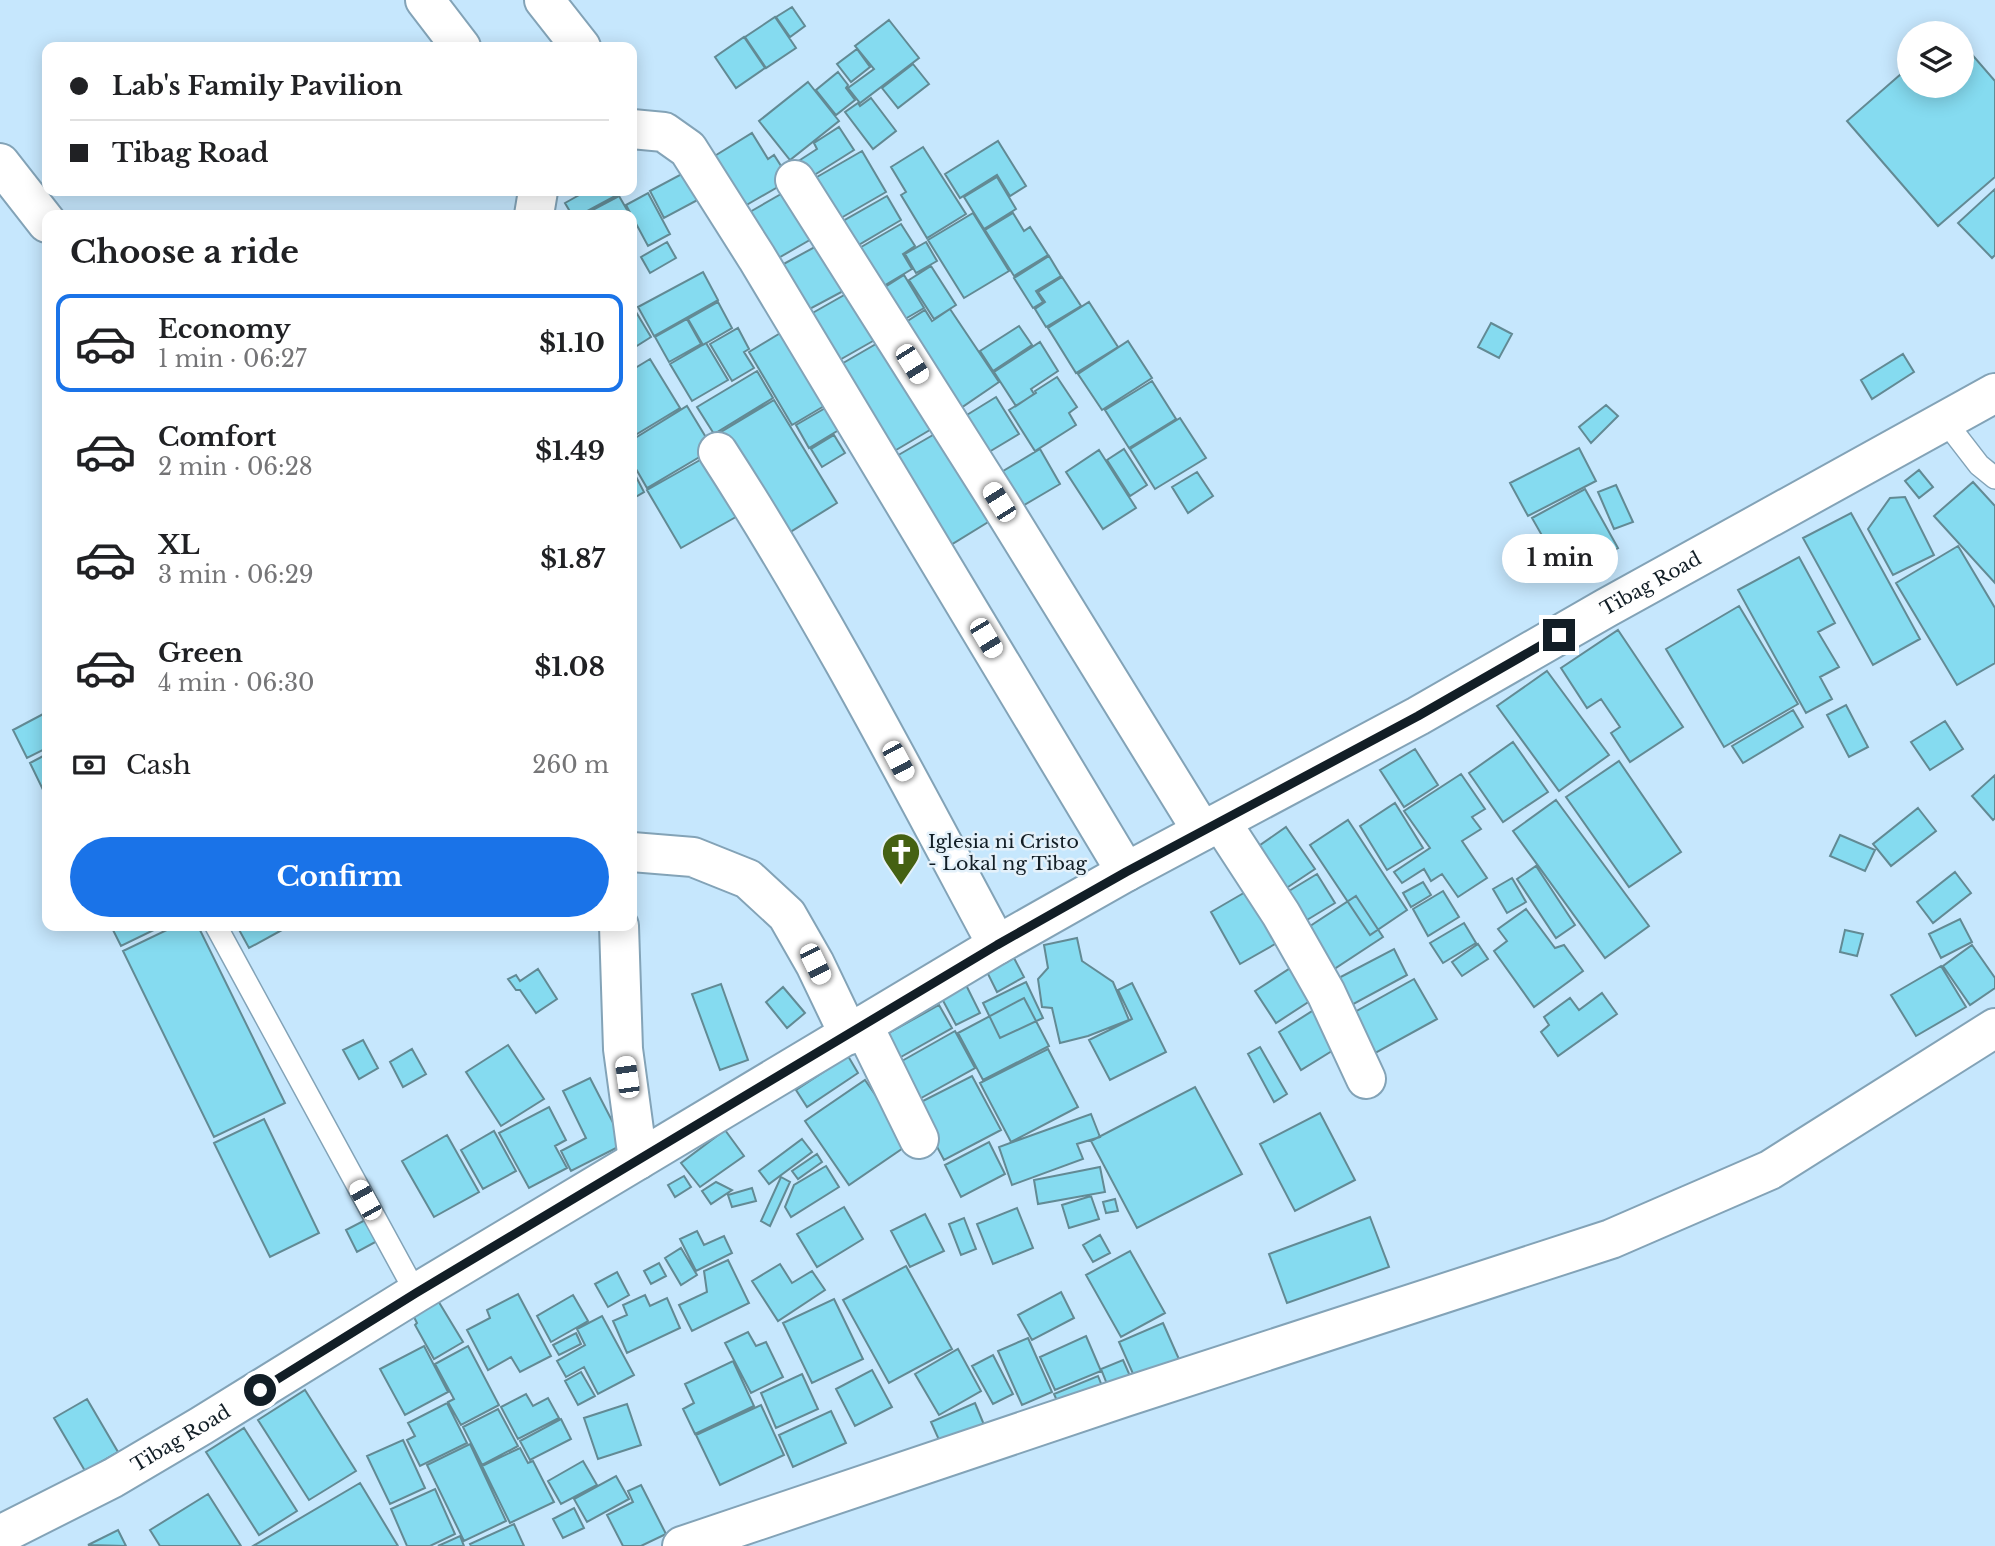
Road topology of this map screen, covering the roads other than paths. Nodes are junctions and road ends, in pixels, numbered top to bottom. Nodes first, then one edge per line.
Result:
1 (425, 0) edge
2 (544, 0) edge
3 (457, 42) edge
4 (577, 42) edge
5 (637, 129) edge
6 (0, 163) edge
7 (795, 180) dead end
8 (42, 217) edge
9 (1995, 393) edge
10 (1945, 421) junction
11 (718, 452) dead end
12 (1995, 478) edge
13 (1212, 827) junction
14 (637, 852) edge
15 (1126, 872) junction
16 (219, 931) edge
17 (619, 931) edge
18 (997, 945) junction
19 (1995, 1028) edge
20 (856, 1030) junction
21 (1366, 1079) dead end
22 (919, 1139) dead end
23 (638, 1160) junction
24 (416, 1293) junction
25 (0, 1535) edge
26 (682, 1546) edge

1 - 3 street
2 - 4 street
5 - 15 street
6 - 8 street
7 - 13 street
9 - 10 street, Tibag Road
10 - 12 lane
10 - 13 street, Tibag Road
11 - 18 street
13 - 15 street, Tibag Road
13 - 21 street
14 - 20 street
15 - 18 street, Tibag Road
16 - 24 lane
17 - 23 street
18 - 20 street, Tibag Road
19 - 26 street
20 - 22 street
20 - 23 street, Tibag Road
23 - 24 street, Tibag Road
24 - 25 street, Tibag Road

